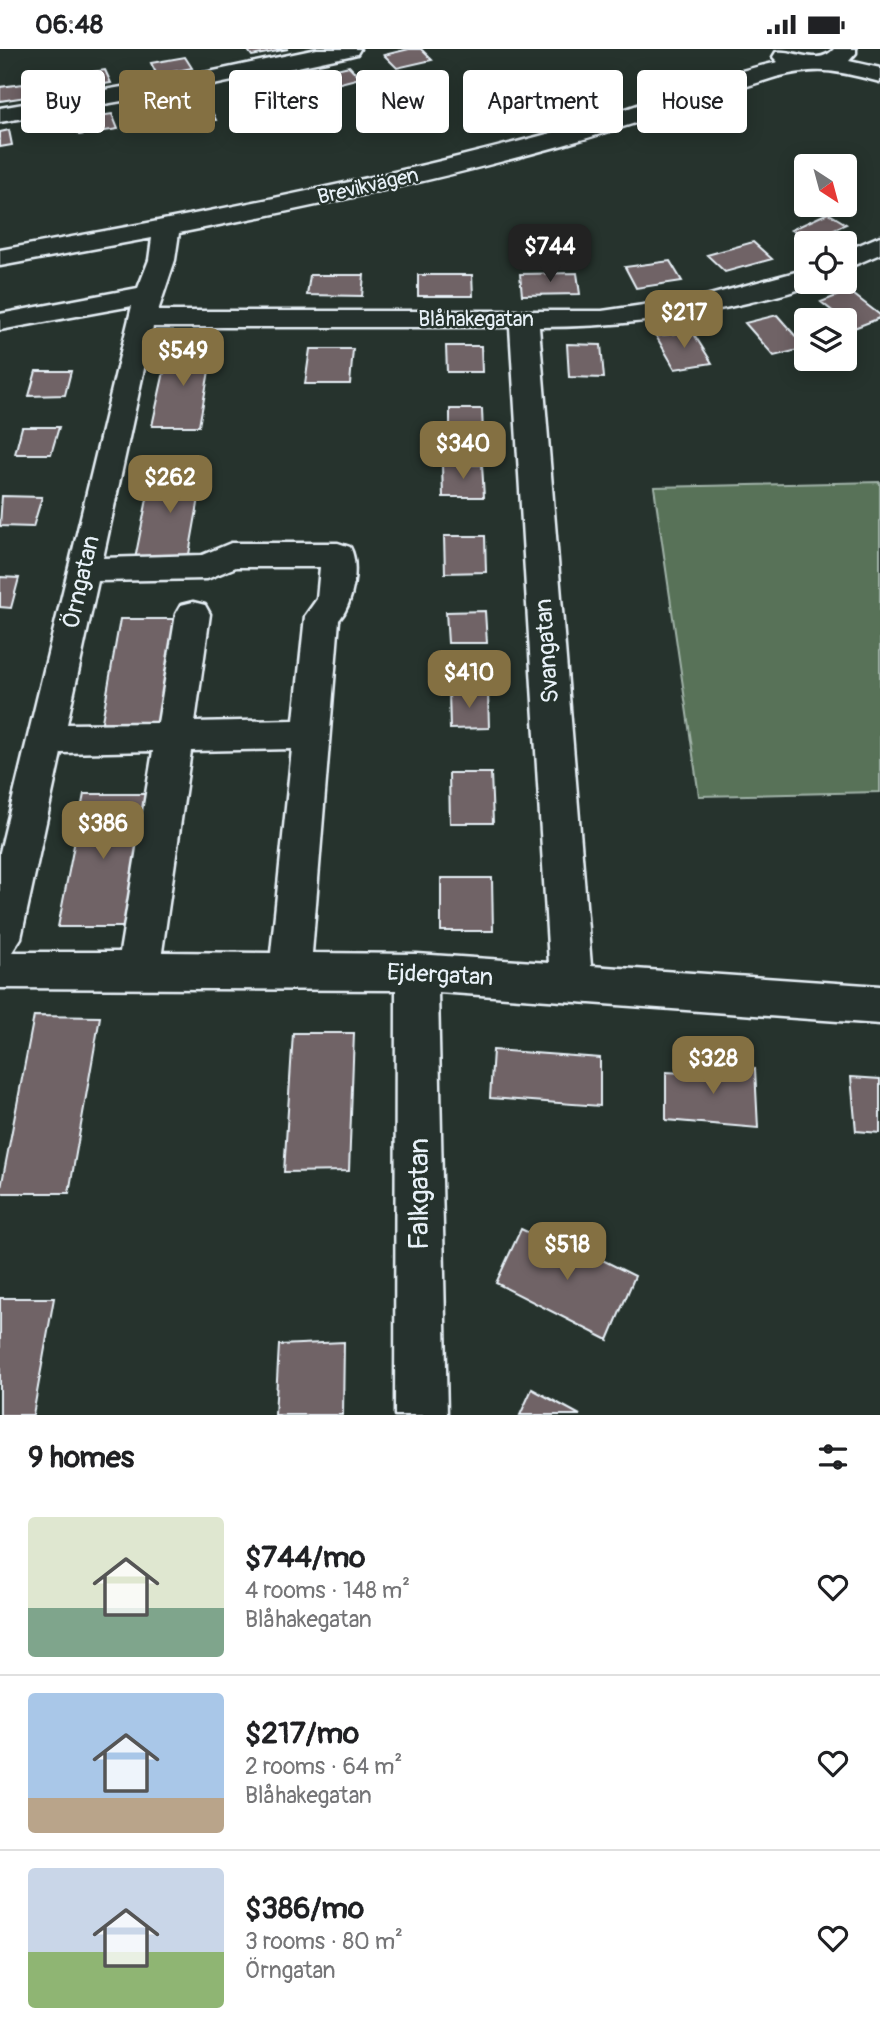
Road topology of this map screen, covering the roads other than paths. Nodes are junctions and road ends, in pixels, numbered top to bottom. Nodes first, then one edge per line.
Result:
1 (349, 49) edge
2 (768, 49) edge
3 (774, 49) edge
4 (831, 57) edge
5 (744, 70) edge
6 (880, 75) edge
7 (747, 79) edge
8 (637, 113) edge
9 (0, 115) edge
10 (167, 228) junction
11 (880, 244) edge
12 (857, 255) edge
13 (0, 258) edge
14 (794, 281) edge
15 (145, 307) junction
16 (524, 319) junction
17 (0, 322) edge
18 (83, 570) junction
19 (193, 614) dead end
20 (312, 734) junction
21 (174, 736) junction
22 (45, 739) junction
23 (0, 937) edge
24 (0, 970) edge
25 (138, 971) junction
26 (290, 972) junction
27 (417, 972) junction
28 (571, 984) junction
29 (880, 1006) edge
30 (421, 1415) edge

1 - 9 street
2 - 5 street, Brevikvägen
3 - 4 street
4 - 6 street
4 - 7 street, Brevikvägen
8 - 10 street, Brevikvägen
10 - 13 street, Brevikvägen
10 - 15 street, Örngatan
11 - 12 street
14 - 16 street, Blåhakegatan
15 - 16 street, Blåhakegatan
15 - 17 street, Blåhakegatan
15 - 18 street, Örngatan
16 - 28 street, Svangatan
18 - 20 street
18 - 22 street, Örngatan
19 - 21 street
20 - 21 street
20 - 26 street
21 - 22 street
21 - 25 street
22 - 23 street, Örngatan
24 - 25 street, Ejdergatan
25 - 26 street, Ejdergatan
26 - 27 street, Ejdergatan
27 - 28 street, Ejdergatan
27 - 30 street, Falkgatan
28 - 29 street, Ejdergatan

